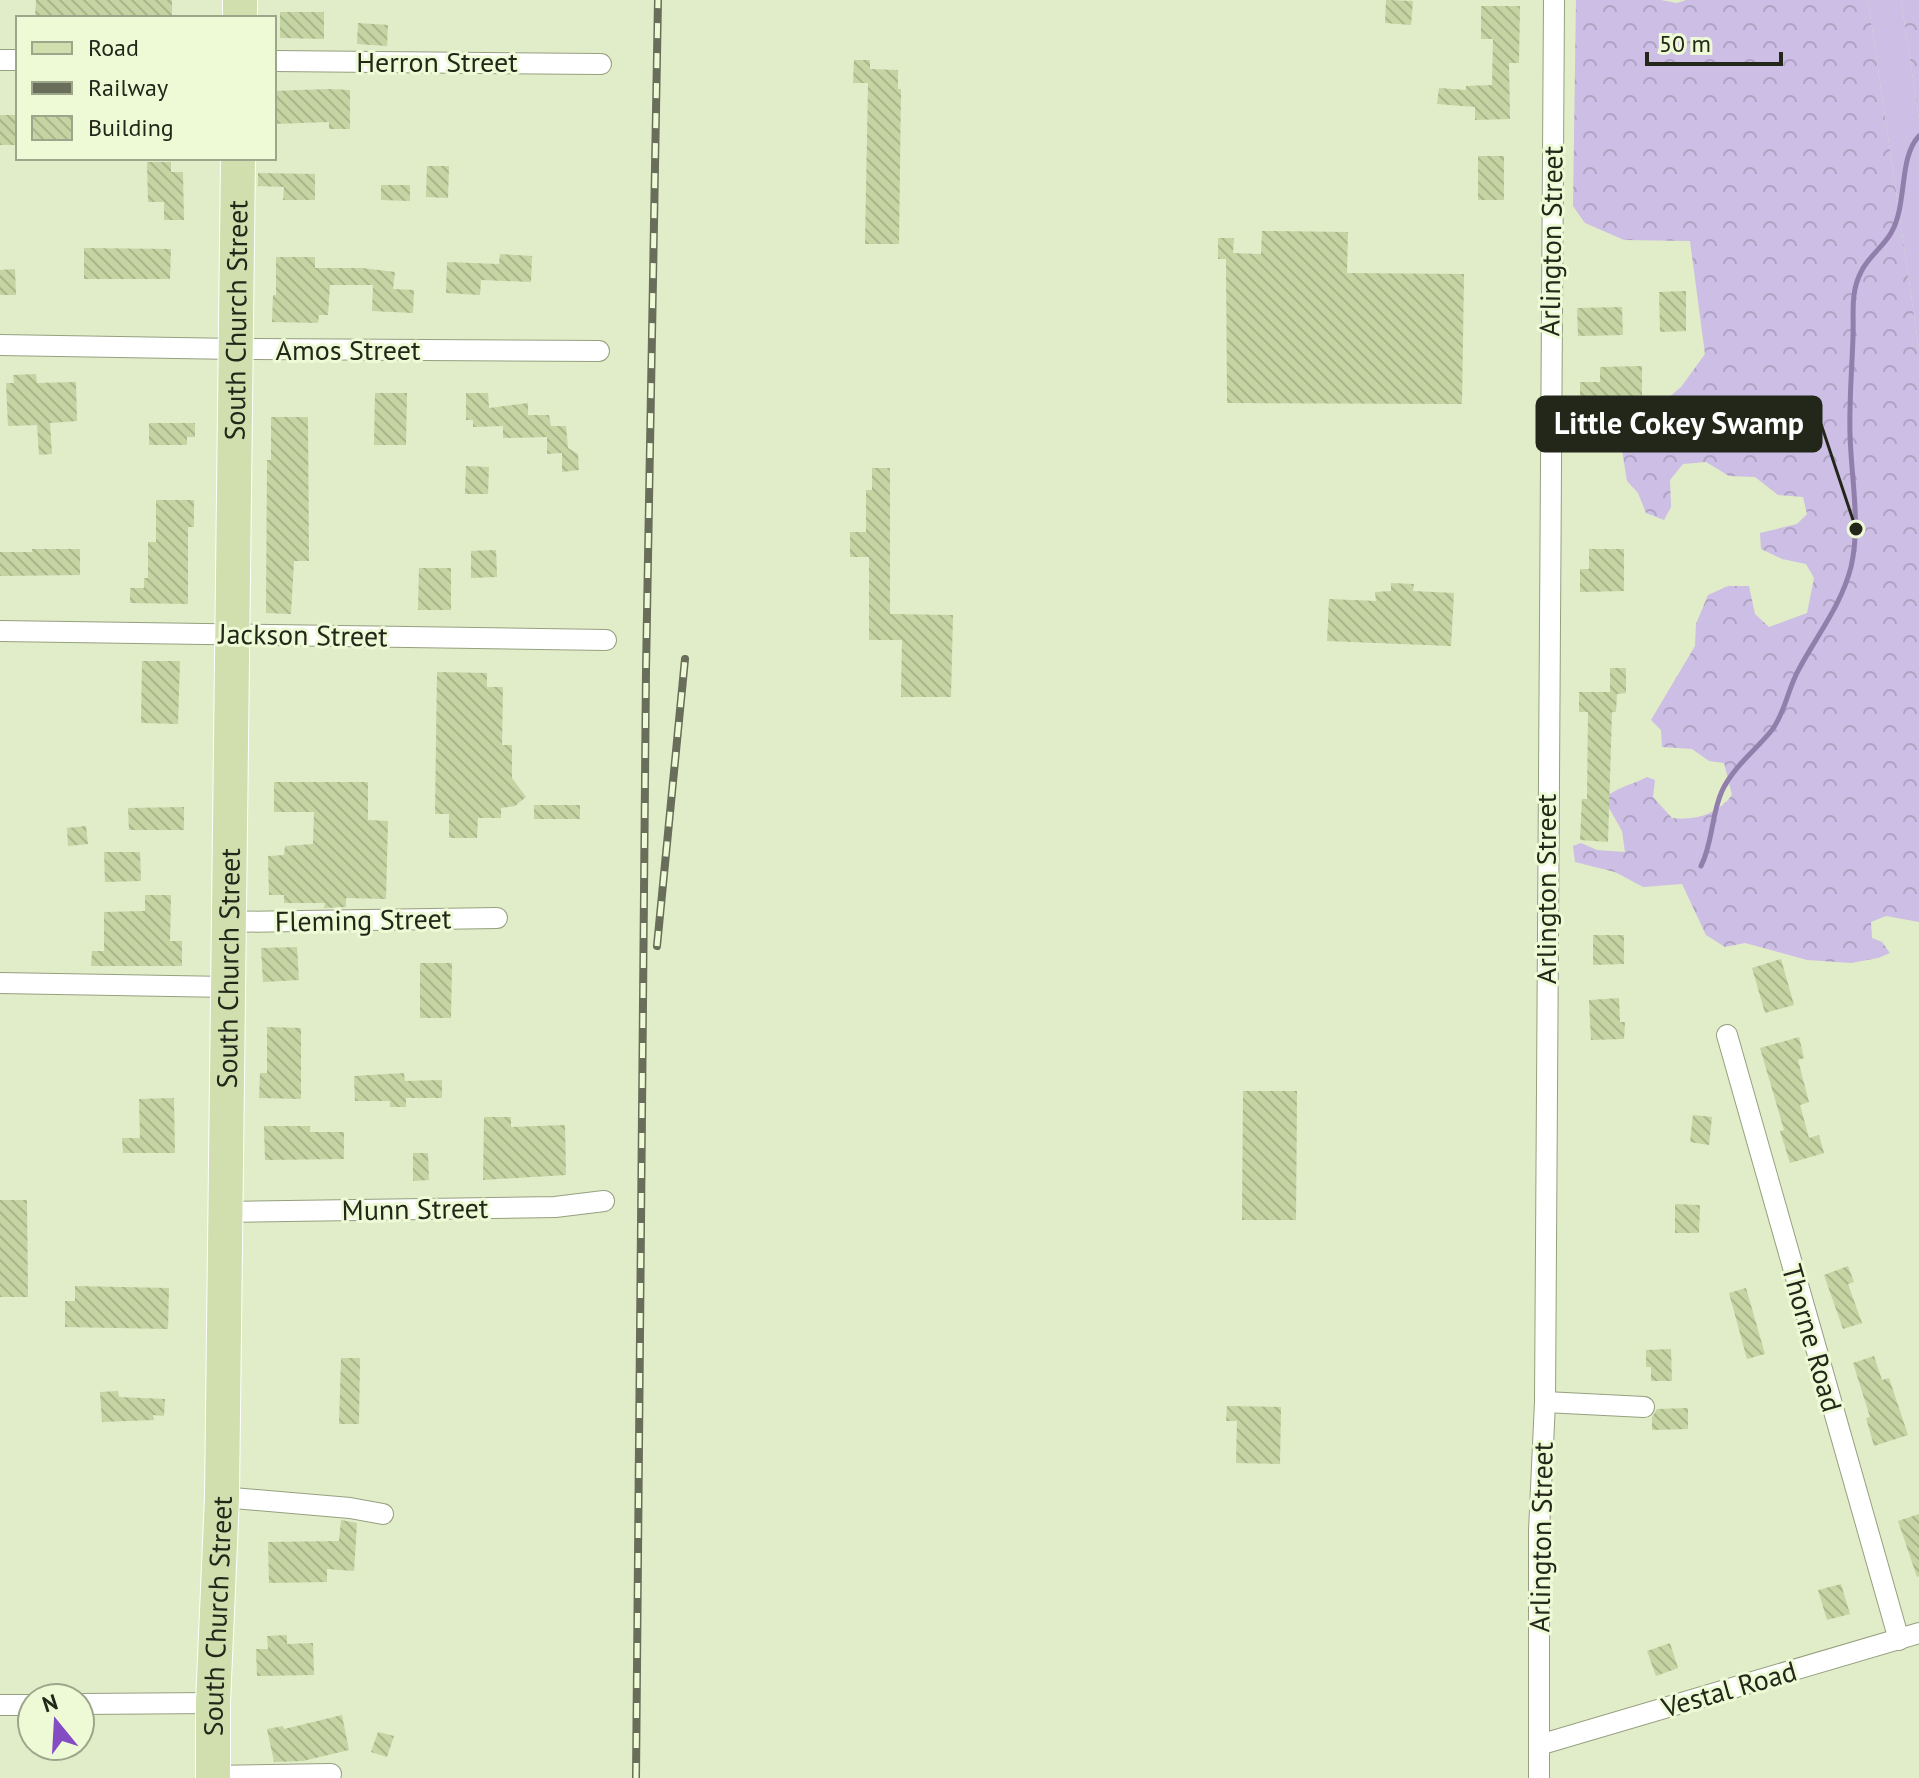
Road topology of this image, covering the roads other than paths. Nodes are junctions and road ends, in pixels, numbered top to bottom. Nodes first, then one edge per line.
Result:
1 (1554, 0) edge
2 (276, 61) edge
3 (601, 64) dead end
4 (238, 160) edge
5 (0, 345) edge
6 (236, 349) junction
7 (599, 351) dead end
8 (0, 631) edge
9 (231, 634) junction
10 (606, 640) dead end
11 (497, 918) dead end
12 (230, 922) junction
13 (0, 983) edge
14 (228, 987) junction
15 (1727, 1035) dead end
16 (604, 1201) dead end
17 (226, 1212) junction
18 (1545, 1402) junction
19 (1644, 1407) dead end
20 (222, 1497) junction
21 (383, 1514) dead end
22 (1909, 1636) edge
23 (213, 1703) junction
24 (96, 1704) edge
25 (1539, 1745) junction
26 (331, 1774) dead end
27 (213, 1777) edge
28 (1539, 1778) edge

1 - 18 street, Arlington Street
2 - 3 street, Herron Street
4 - 6 main road, South Church Street
5 - 6 street, Amos Street
6 - 7 street, Amos Street
6 - 9 main road, South Church Street
8 - 9 street, Jackson Street
9 - 10 street, Jackson Street
9 - 12 main road, South Church Street
11 - 12 street, Fleming Street
12 - 14 main road, South Church Street
13 - 14 street
14 - 17 main road, South Church Street
15 - 22 street, Thorne Road
16 - 17 street, Munn Street
17 - 20 main road, South Church Street
18 - 19 street
18 - 25 street, Arlington Street
20 - 21 street
20 - 23 main road, South Church Street
22 - 25 street, Vestal Road
23 - 24 street
23 - 27 main road, South Church Street
25 - 28 street, Arlington Street
26 - 27 street

